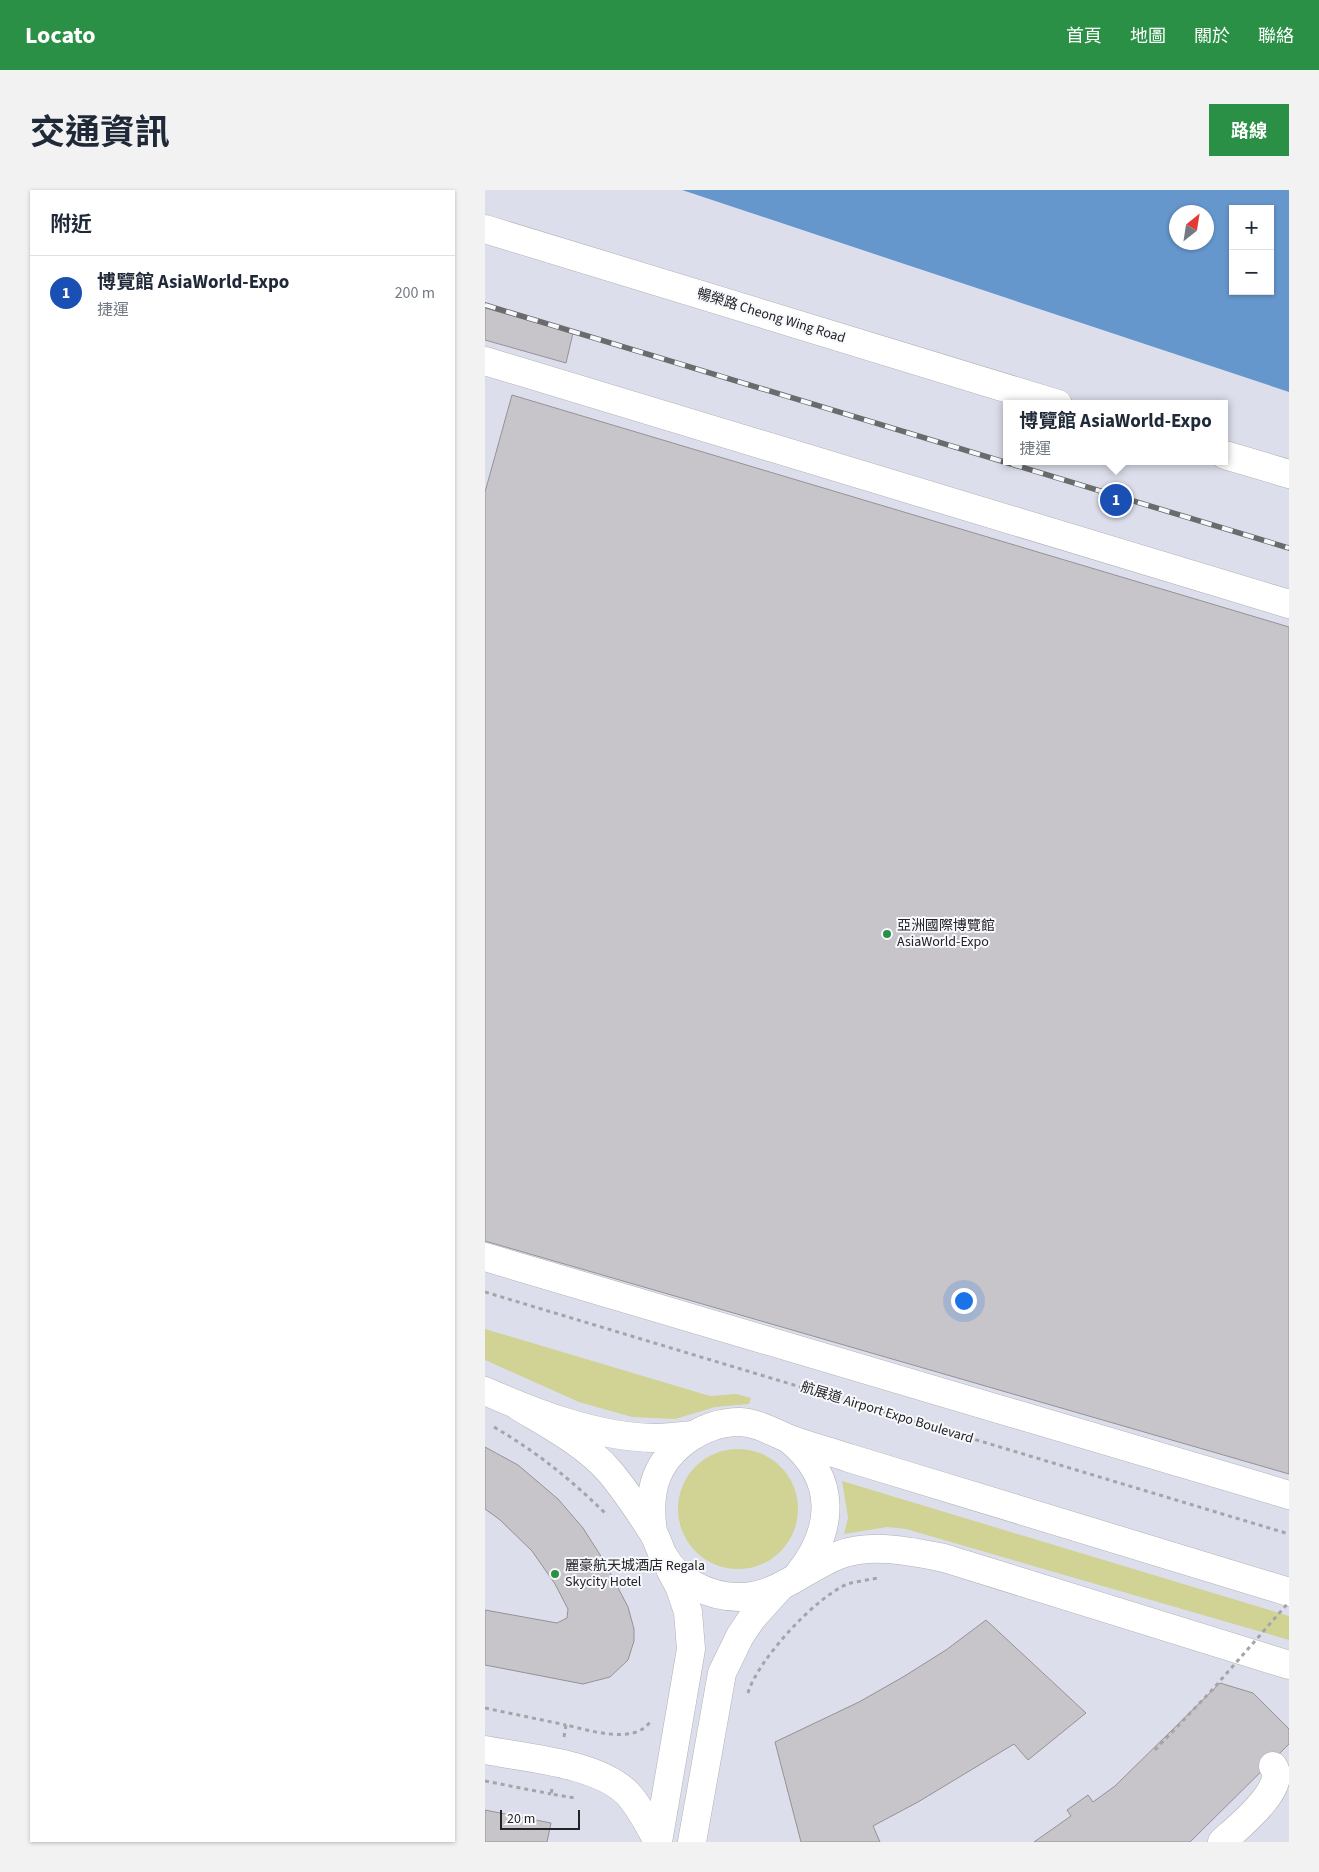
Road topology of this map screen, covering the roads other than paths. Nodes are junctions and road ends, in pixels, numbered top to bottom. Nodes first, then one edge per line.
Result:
1 (485, 229) edge
2 (485, 360) edge
3 (1045, 400) edge
4 (1228, 456) edge
5 (1289, 474) edge
6 (1289, 604) edge
7 (485, 1257) edge
8 (485, 1391) edge
9 (518, 1406) junction
10 (692, 1435) junction
11 (787, 1438) junction
12 (1289, 1495) edge
13 (659, 1544) junction
14 (789, 1581) junction
15 (1289, 1592) edge
16 (1289, 1665) edge
17 (485, 1750) edge
18 (1273, 1766) dead end
19 (658, 1842) edge
20 (692, 1842) edge
21 (1222, 1842) edge

1 - 3 street, 暢榮路 Cheong Wing Road
2 - 6 street
4 - 5 street
7 - 12 street
8 - 9 street
9 - 10 street
9 - 13 street
10 - 11 street
10 - 13 street
11 - 14 street
11 - 15 street
13 - 14 street
13 - 19 street
14 - 16 street
14 - 20 street
17 - 19 street
18 - 21 street

